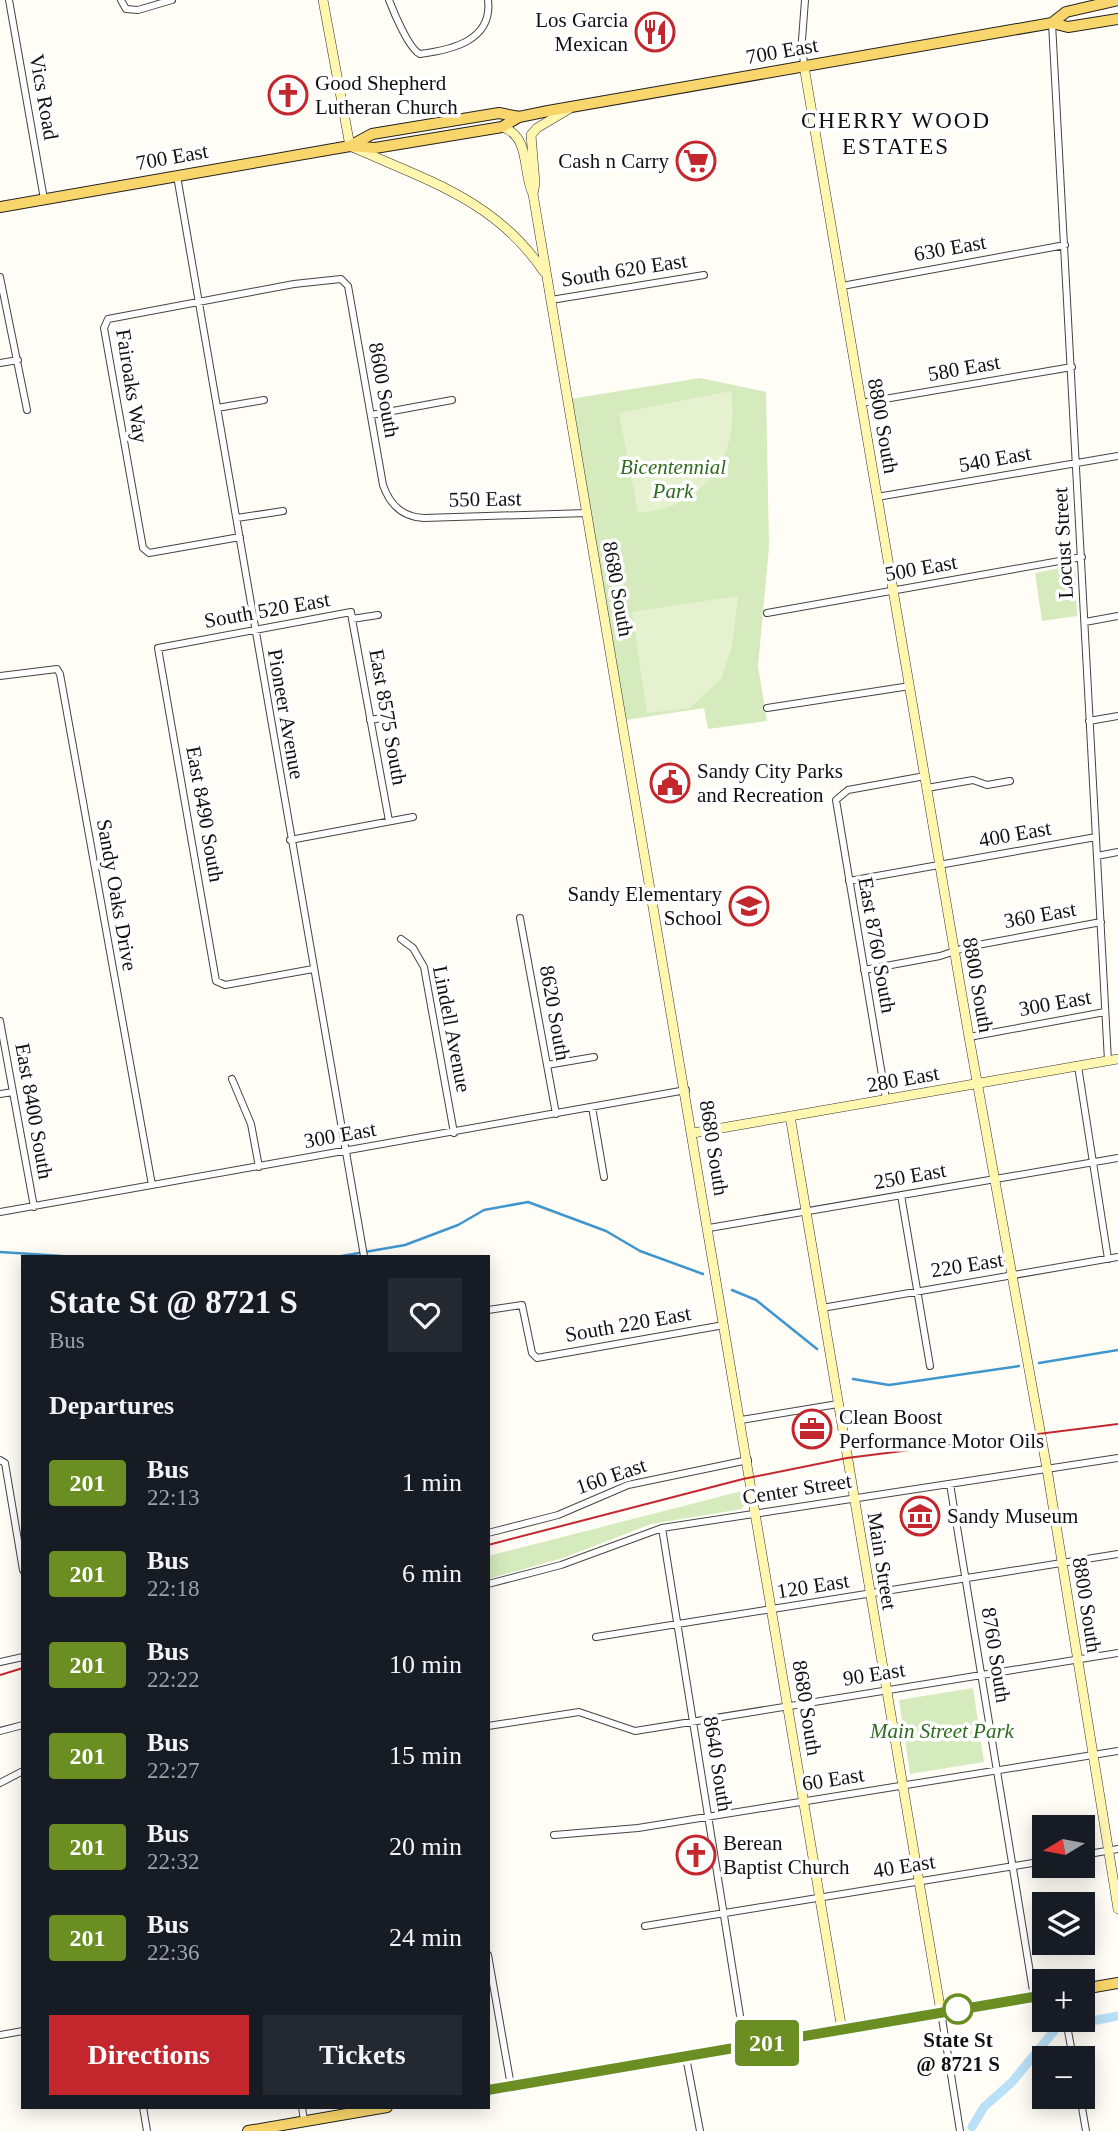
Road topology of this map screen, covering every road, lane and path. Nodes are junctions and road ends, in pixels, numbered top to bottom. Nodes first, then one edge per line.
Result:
1 (9, 0) edge
2 (121, 0) edge
3 (172, 0) edge
4 (323, 0) edge
5 (389, 0) edge
6 (488, 0) edge
7 (805, 0) edge
8 (1118, 0) edge
9 (1118, 19) edge
10 (1052, 23) junction
11 (804, 66) junction
12 (572, 107) junction
13 (519, 117) junction
14 (502, 127) junction
15 (350, 146) junction
16 (177, 176) junction
17 (533, 194) junction
18 (44, 199) junction
19 (0, 207) edge
20 (1065, 245) junction
21 (545, 274) junction
22 (704, 275) dead end
23 (0, 277) edge
24 (842, 286) junction
25 (551, 300) junction
26 (199, 302) junction
27 (18, 360) junction
28 (0, 363) edge
29 (1072, 367) junction
30 (264, 400) dead end
31 (452, 400) dead end
32 (861, 403) junction
33 (218, 408) junction
34 (27, 410) dead end
35 (371, 415) junction
36 (1118, 456) edge
37 (1077, 463) junction
38 (877, 497) junction
39 (389, 500) joint
40 (283, 511) dead end
41 (587, 513) junction
42 (237, 519) junction
43 (240, 537) junction
44 (1082, 557) junction
45 (893, 590) junction
46 (767, 613) dead end
47 (378, 615) dead end
48 (1118, 616) edge
49 (352, 619) junction
50 (1085, 622) junction
51 (255, 629) junction
52 (158, 648) joint
53 (0, 676) edge
54 (910, 686) junction
55 (767, 708) dead end
56 (394, 716) dead end
57 (1118, 716) edge
58 (370, 720) junction
59 (1089, 721) junction
60 (925, 776) junction
61 (1010, 781) dead end
62 (927, 788) junction
63 (413, 817) dead end
64 (389, 821) junction
65 (1096, 837) junction
66 (290, 840) junction
67 (1118, 852) edge
68 (1097, 856) junction
69 (940, 865) junction
70 (849, 881) junction
71 (520, 918) dead end
72 (1101, 922) junction
73 (401, 939) dead end
74 (954, 950) junction
75 (313, 969) junction
76 (864, 970) junction
77 (1105, 1012) junction
78 (0, 1021) edge
79 (969, 1037) junction
80 (594, 1057) dead end
81 (1113, 1060) edge
82 (547, 1065) junction
83 (1078, 1066) junction
84 (232, 1079) dead end
85 (978, 1084) junction
86 (686, 1090) junction
87 (13, 1092) junction
88 (0, 1094) edge
89 (886, 1099) junction
90 (592, 1107) junction
91 (556, 1114) junction
92 (790, 1116) junction
93 (454, 1133) junction
94 (693, 1133) junction
95 (346, 1152) junction
96 (1118, 1158) edge
97 (1092, 1163) junction
98 (259, 1167) junction
99 (604, 1177) dead end
100 (995, 1179) junction
101 (152, 1185) junction
102 (901, 1195) junction
103 (34, 1206) junction
104 (0, 1212) edge
105 (806, 1212) junction
106 (709, 1228) junction
107 (364, 1254) edge
108 (1118, 1257) edge
109 (1108, 1259) junction
110 (1013, 1275) junction
111 (917, 1291) junction
112 (822, 1308) junction
113 (490, 1310) edge
114 (724, 1325) junction
115 (930, 1366) dead end
116 (838, 1404) junction
117 (741, 1420) junction
118 (1118, 1458) edge
119 (0, 1460) edge
120 (748, 1460) junction
121 (1047, 1469) junction
122 (950, 1484) junction
123 (854, 1498) junction
124 (757, 1513) junction
125 (662, 1528) junction
126 (490, 1532) edge
127 (1118, 1554) edge
128 (21, 1558) edge
129 (1062, 1563) junction
130 (966, 1579) junction
131 (490, 1583) edge
132 (870, 1594) junction
133 (774, 1610) junction
134 (678, 1625) junction
135 (596, 1637) dead end
136 (1118, 1653) edge
137 (21, 1657) edge
138 (1078, 1659) junction
139 (0, 1662) edge
140 (981, 1675) junction
141 (886, 1690) junction
142 (789, 1706) junction
143 (693, 1721) junction
144 (21, 1726) edge
145 (490, 1726) edge
146 (0, 1731) edge
147 (1118, 1751) edge
148 (1093, 1755) junction
149 (997, 1770) junction
150 (21, 1772) edge
151 (0, 1783) edge
152 (901, 1786) junction
153 (805, 1801) junction
154 (708, 1817) junction
155 (554, 1835) dead end
156 (1113, 1850) edge
157 (1032, 1863) edge
158 (1012, 1866) junction
159 (917, 1882) junction
160 (820, 1897) junction
161 (1118, 1909) edge
162 (724, 1913) junction
163 (645, 1926) dead end
164 (490, 1966) edge
165 (1033, 1969) edge
166 (1118, 1983) edge
167 (1095, 1987) edge
168 (1032, 1997) edge
169 (941, 2012) junction
170 (842, 2030) junction
171 (21, 2031) edge
172 (0, 2035) edge
173 (745, 2047) junction
174 (686, 2056) junction
175 (511, 2086) junction
176 (490, 2090) edge
177 (143, 2109) edge
178 (302, 2109) edge
179 (365, 2109) edge
180 (1082, 2109) edge
181 (331, 2112) edge
182 (304, 2121) junction
183 (147, 2131) edge
184 (248, 2131) edge
185 (700, 2131) edge
186 (960, 2131) edge
187 (1086, 2131) edge

1 - 18 street, Vics Road
2 - 3 street
4 - 15 street
5 - 6 street
7 - 11 street
8 - 10 main road, 700 East
9 - 10 main road, 700 East
10 - 11 main road, 700 East
10 - 20 street, Locust Street
11 - 12 main road, 700 East
11 - 24 street, 8800 South
12 - 13 main road, 700 East
12 - 17 street
13 - 14 main road, 700 East
13 - 15 main road, 700 East
14 - 15 main road, 700 East
14 - 17 street
15 - 16 main road, 700 East
15 - 21 street
16 - 18 main road, 700 East
16 - 26 street, Pioneer Avenue
17 - 21 street, 8680 South
18 - 19 main road, 700 East
20 - 24 street, 630 East
20 - 29 street, Locust Street
21 - 25 street, 8680 South
22 - 25 street, South 620 East
23 - 27 street
24 - 32 street, 8800 South
25 - 41 street, 8680 South
26 - 33 street, Pioneer Avenue
26 - 35 street, 8600 South
26 - 43 street, Fairoaks Way
27 - 28 street
27 - 34 street
29 - 32 street, 580 East
29 - 37 street, Locust Street
30 - 33 street
31 - 35 street
32 - 38 street, 8800 South
33 - 42 street, Pioneer Avenue
35 - 39 street, 8600 South
36 - 37 street, 540 East
37 - 38 street, 540 East
37 - 44 street, Locust Street
38 - 45 street, 8800 South
39 - 41 street, 550 East
40 - 42 street
41 - 86 street, 8680 South
42 - 43 street, Pioneer Avenue
43 - 51 street, Pioneer Avenue
44 - 45 street, 500 East
44 - 50 street, Locust Street
45 - 46 street, 500 East
45 - 54 street, 8800 South
47 - 49 street, South 520 East
48 - 50 street
49 - 51 street, South 520 East
49 - 58 street, East 8575 South
50 - 59 street, Locust Street
51 - 52 street, South 520 East
51 - 66 street, Pioneer Avenue
52 - 75 street, East 8490 South
53 - 101 street, Sandy Oaks Drive
54 - 55 street
54 - 60 street, 8800 South
56 - 58 street
57 - 59 street
58 - 64 street, East 8575 South
59 - 65 street, Locust Street
60 - 62 street, 8800 South
60 - 70 street, East 8760 South
61 - 62 street
62 - 69 street, 8800 South
63 - 64 street
64 - 66 street
65 - 68 street, Locust Street
65 - 69 street, 400 East
66 - 75 street, Pioneer Avenue
67 - 68 street
68 - 72 street, Locust Street
69 - 70 street, 400 East
69 - 74 street, 8800 South
70 - 76 street, East 8760 South
71 - 82 street, 8620 South
72 - 74 street, 360 East
72 - 77 street, Locust Street
73 - 93 street, Lindell Avenue
74 - 76 street, 360 East
74 - 79 street, 8800 South
75 - 95 street, Pioneer Avenue
76 - 89 street, East 8760 South
77 - 79 street, 300 East
77 - 81 street, Locust Street
78 - 87 street, East 8400 South
79 - 85 street, 8800 South
80 - 82 street
81 - 83 street, 280 East
82 - 91 street, 8620 South
83 - 85 street, 280 East
83 - 97 street
84 - 98 street
85 - 89 street, 280 East
85 - 100 street, 8800 South
86 - 90 street, 300 East
86 - 94 street, 8680 South
87 - 88 street
87 - 103 street, East 8400 South
89 - 92 street, 280 East
90 - 91 street, 300 East
90 - 99 street
91 - 93 street, 300 East
92 - 94 street, 280 East
92 - 105 street, Main Street
93 - 95 street, 300 East
94 - 106 street, 8680 South
95 - 98 street, 300 East
95 - 107 street, Pioneer Avenue
96 - 97 street, 250 East
97 - 100 street, 250 East
97 - 109 street
98 - 101 street, 300 East
100 - 102 street, 250 East
100 - 110 street, 8800 South
101 - 103 street, 300 East
102 - 105 street, 250 East
102 - 111 street
103 - 104 street, 300 East
105 - 106 street, 250 East
105 - 112 street, Main Street
106 - 114 street, 8680 South
108 - 109 street, 220 East
109 - 110 street, 220 East
110 - 111 street, 220 East
110 - 121 street, 8800 South
111 - 112 street, 220 East
111 - 115 street
112 - 116 street, Main Street
113 - 114 street, South 220 East
114 - 117 street, 8680 South
116 - 117 street
116 - 123 street, Main Street
117 - 120 street, 8680 South
118 - 121 street, Center Street
119 - 128 street
120 - 124 street, 8680 South
120 - 126 street, 160 East
121 - 122 street, Center Street
121 - 129 street, 8800 South
122 - 123 street, Center Street
122 - 130 street, 8760 South
123 - 124 street, Center Street
123 - 132 street, Main Street
124 - 125 street, Center Street
124 - 133 street, 8680 South
125 - 131 street, Center Street
125 - 134 street, 8640 South
127 - 129 street, 120 East
129 - 130 street, 120 East
129 - 138 street, 8800 South
130 - 132 street, 120 East
130 - 140 street, 8760 South
132 - 133 street, 120 East
132 - 141 street, Main Street
133 - 134 street, 120 East
133 - 142 street, 8680 South
134 - 135 street, 120 East
134 - 143 street, 8640 South
136 - 138 street, 90 East
137 - 139 street
138 - 140 street, 90 East
138 - 148 street, 8800 South
140 - 141 street, 90 East
140 - 149 street, 8760 South
141 - 142 street, 90 East
141 - 152 street, Main Street
142 - 143 street, 90 East
142 - 153 street, 8680 South
143 - 145 street, 90 East
143 - 154 street, 8640 South
144 - 146 street
147 - 148 street, 60 East
148 - 149 street, 60 East
148 - 156 street, 8800 South
149 - 152 street, 60 East
149 - 158 street, 8760 South
150 - 151 street
152 - 153 street, 60 East
152 - 159 street, Main Street
153 - 154 street, 60 East
153 - 160 street, 8680 South
154 - 155 street, 60 East
154 - 162 street, 8640 South
156 - 161 street, 8800 South
157 - 158 street, 40 East
158 - 159 street, 40 East
158 - 165 street, 8760 South
159 - 160 street, 40 East
159 - 169 street, Main Street
160 - 162 street, 40 East
160 - 170 street, 8680 South
162 - 163 street, 40 East
162 - 173 street, 8640 South
164 - 175 street
166 - 167 main road
168 - 169 main road
169 - 170 main road
169 - 186 street
170 - 173 main road
171 - 172 street
173 - 174 main road
174 - 175 main road
174 - 185 street
175 - 176 main road
177 - 183 street
178 - 182 street
179 - 181 main road
180 - 187 street
181 - 182 main road
182 - 184 main road

